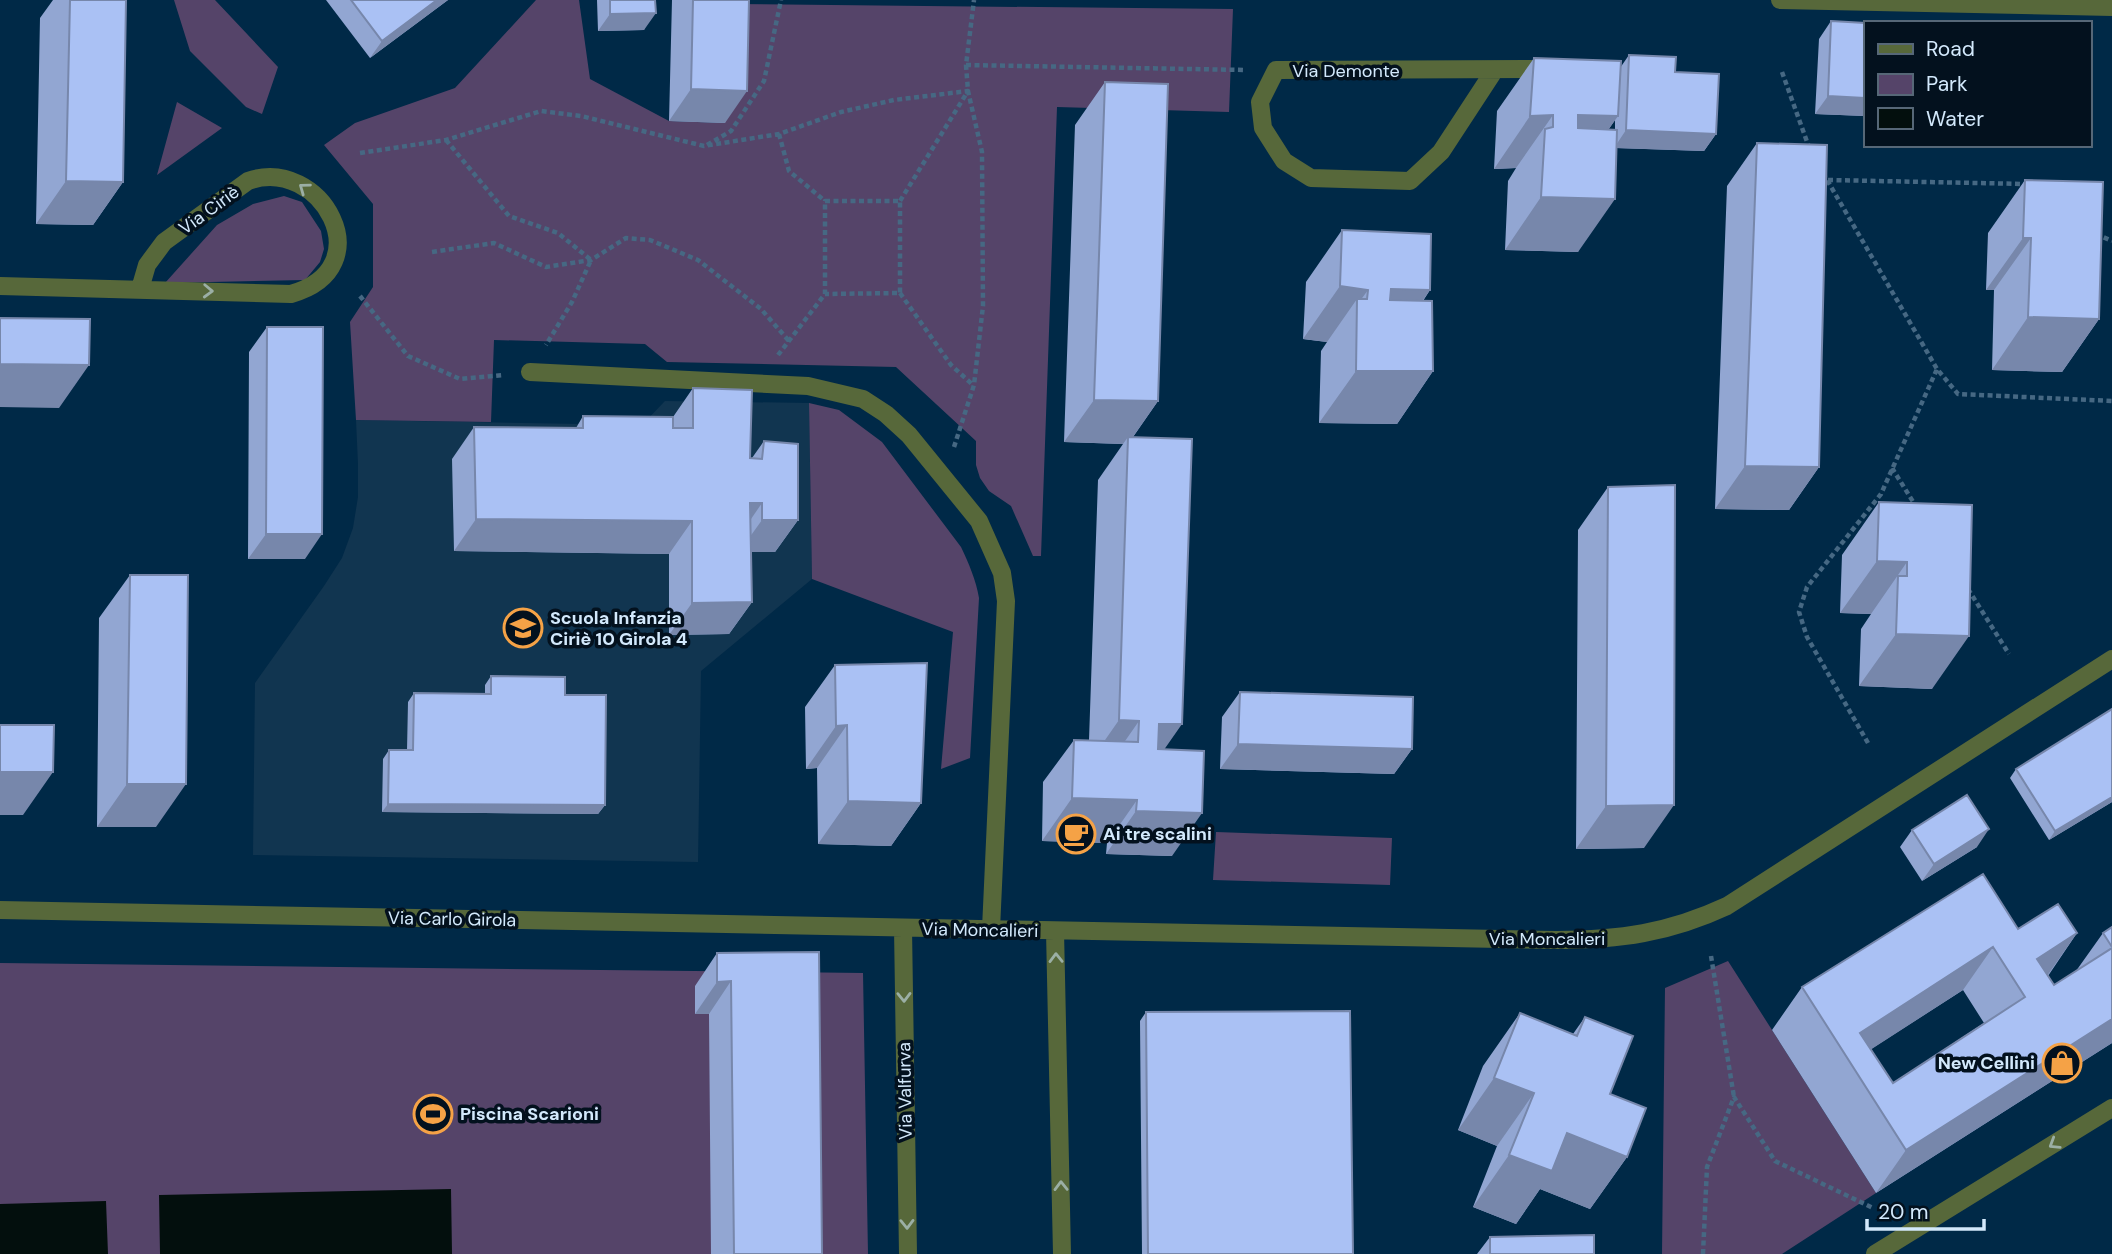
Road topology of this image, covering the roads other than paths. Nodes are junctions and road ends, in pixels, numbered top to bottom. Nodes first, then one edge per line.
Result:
1 (1780, 0) edge
2 (1809, 0) edge
3 (2112, 7) edge
4 (1573, 69) edge
5 (1494, 71) junction
6 (0, 286) edge
7 (140, 289) junction
8 (530, 372) road end
9 (2112, 659) edge
10 (0, 910) edge
11 (903, 928) junction
12 (991, 929) junction
13 (1055, 931) junction
14 (2112, 1108) edge
15 (908, 1254) edge
16 (1062, 1254) edge
17 (1875, 1254) edge

1 - 2 street
2 - 3 street
4 - 5 street, Via Demonte
5 - 5 street, Via Demonte
6 - 7 street, Via Ciriè
7 -> 7 street, Via Ciriè
8 - 12 street
9 - 13 street, Via Moncalieri
10 - 11 street, Via Carlo Girola
11 - 12 street, Via Moncalieri
11 -> 15 street, Via Valfurva
12 - 13 street, Via Moncalieri
16 -> 13 street
14 -> 17 street

